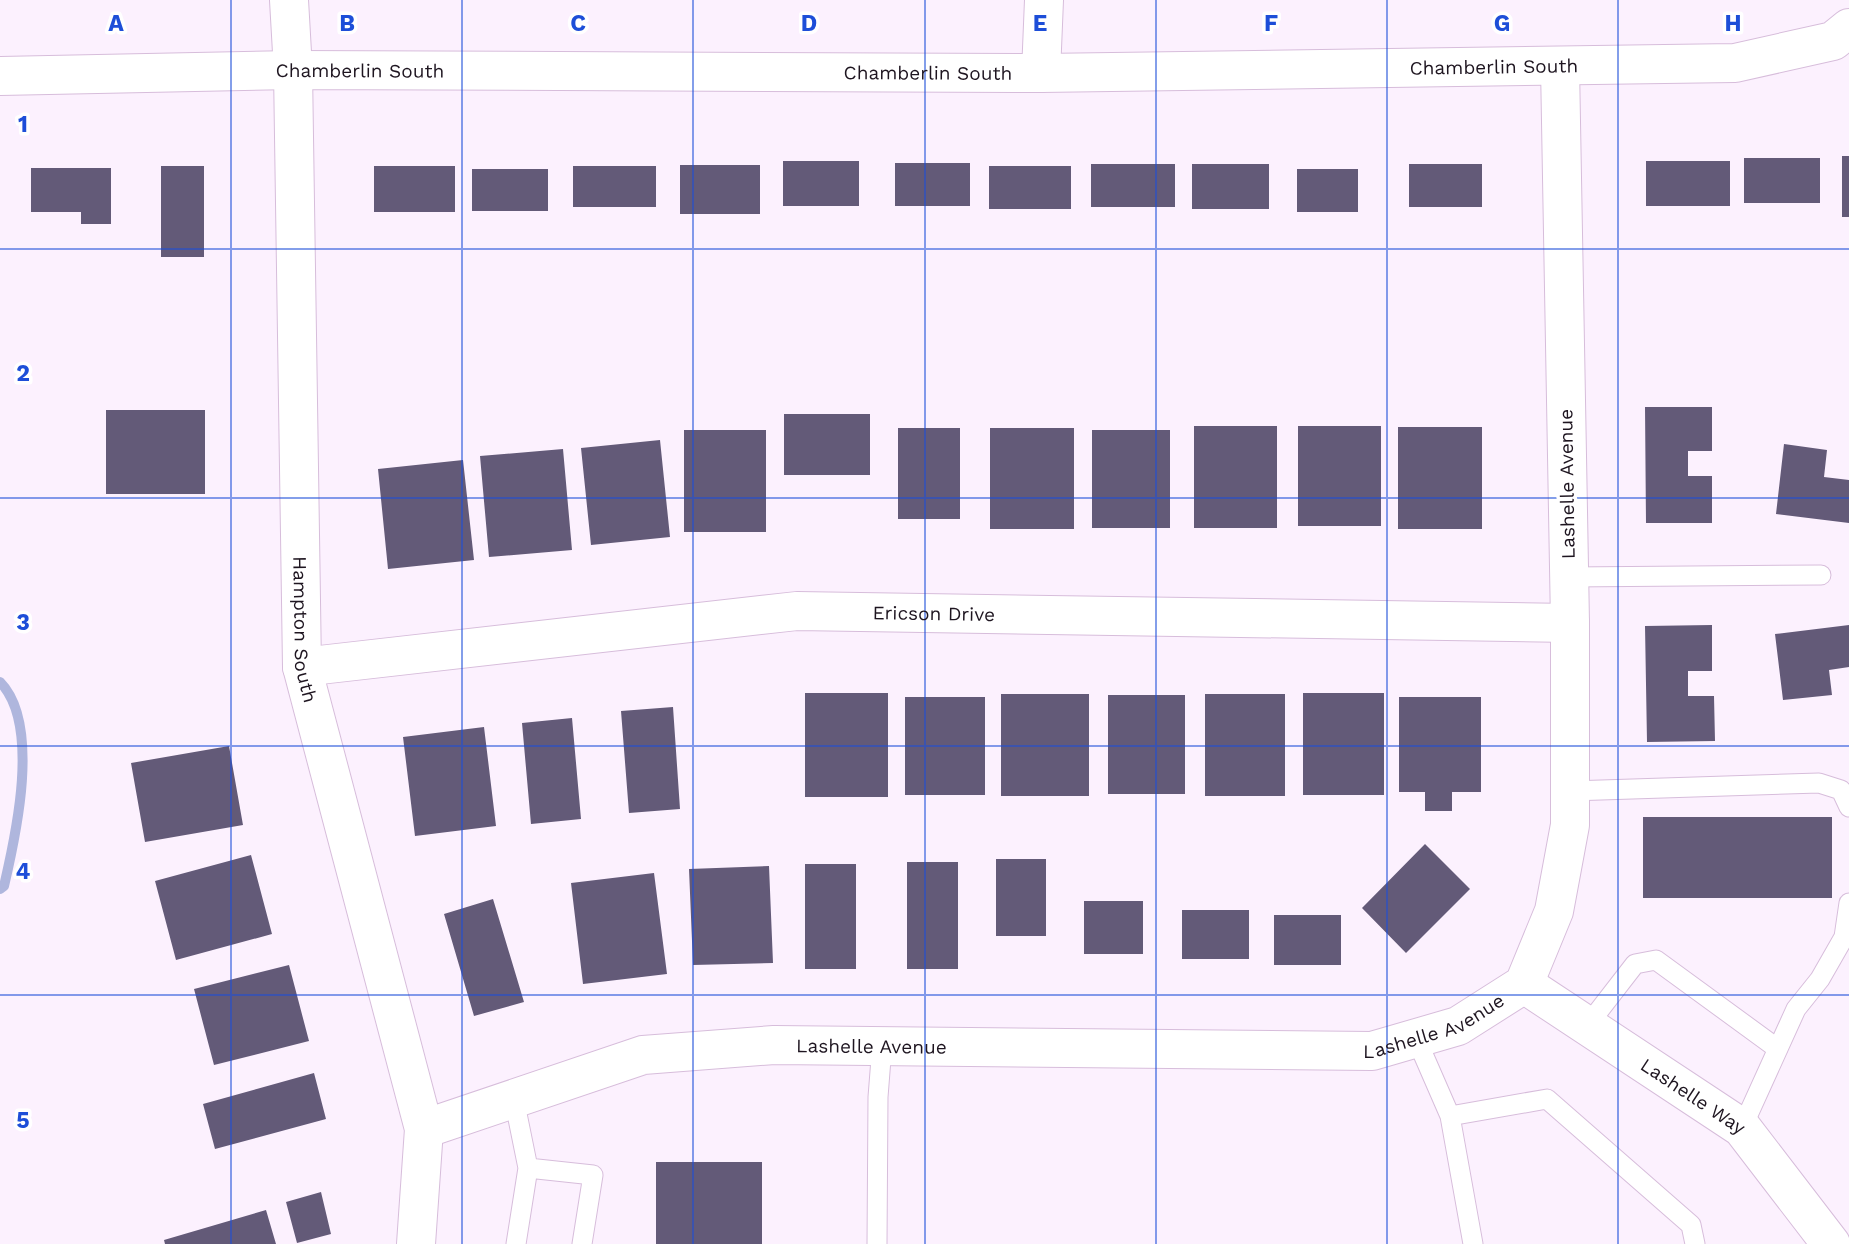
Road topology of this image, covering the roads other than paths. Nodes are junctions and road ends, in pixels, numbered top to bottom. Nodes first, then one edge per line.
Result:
1 (289, 0) edge
2 (1044, 0) edge
3 (1849, 28) edge
4 (1560, 66) junction
5 (293, 70) junction
6 (1041, 73) junction
7 (0, 76) edge
8 (1821, 575) dead end
9 (1569, 577) junction
10 (1570, 623) junction
11 (302, 667) junction
12 (1570, 791) junction
13 (1849, 807) edge
14 (1849, 902) edge
15 (1524, 984) junction
16 (1587, 1026) junction
17 (1416, 1038) junction
18 (882, 1046) junction
19 (1778, 1049) junction
20 (513, 1099) junction
21 (1450, 1116) junction
22 (1742, 1128) junction
23 (424, 1129) junction
24 (528, 1168) junction
25 (416, 1244) edge
26 (516, 1244) edge
27 (582, 1244) edge
28 (877, 1244) edge
29 (1473, 1244) edge
30 (1695, 1244) edge
31 (1831, 1244) edge

1 - 5 street, Hampton South
2 - 6 street
3 - 4 street, Chamberlin South
4 - 6 street, Chamberlin South
4 - 9 street, Lashelle Avenue
5 - 6 street, Chamberlin South
5 - 7 street, Chamberlin South
5 - 11 street, Hampton South
8 - 9 lane
9 - 10 street, Lashelle Avenue
10 - 11 street, Ericson Drive
10 - 12 street, Lashelle Avenue
11 - 23 street, Hampton South
12 - 13 lane
12 - 15 street, Lashelle Avenue
14 - 19 lane
15 - 16 street, Lashelle Way
15 - 17 street, Lashelle Avenue
16 - 19 lane
16 - 22 street, Lashelle Way
17 - 18 street, Lashelle Avenue
17 - 21 lane
18 - 20 street, Lashelle Avenue
18 - 28 lane
19 - 22 lane
20 - 23 street, Lashelle Avenue
20 - 24 lane
21 - 29 lane
21 - 30 lane
22 - 31 street, Lashelle Way
23 - 25 street, Hampton South
24 - 26 lane
24 - 27 lane

